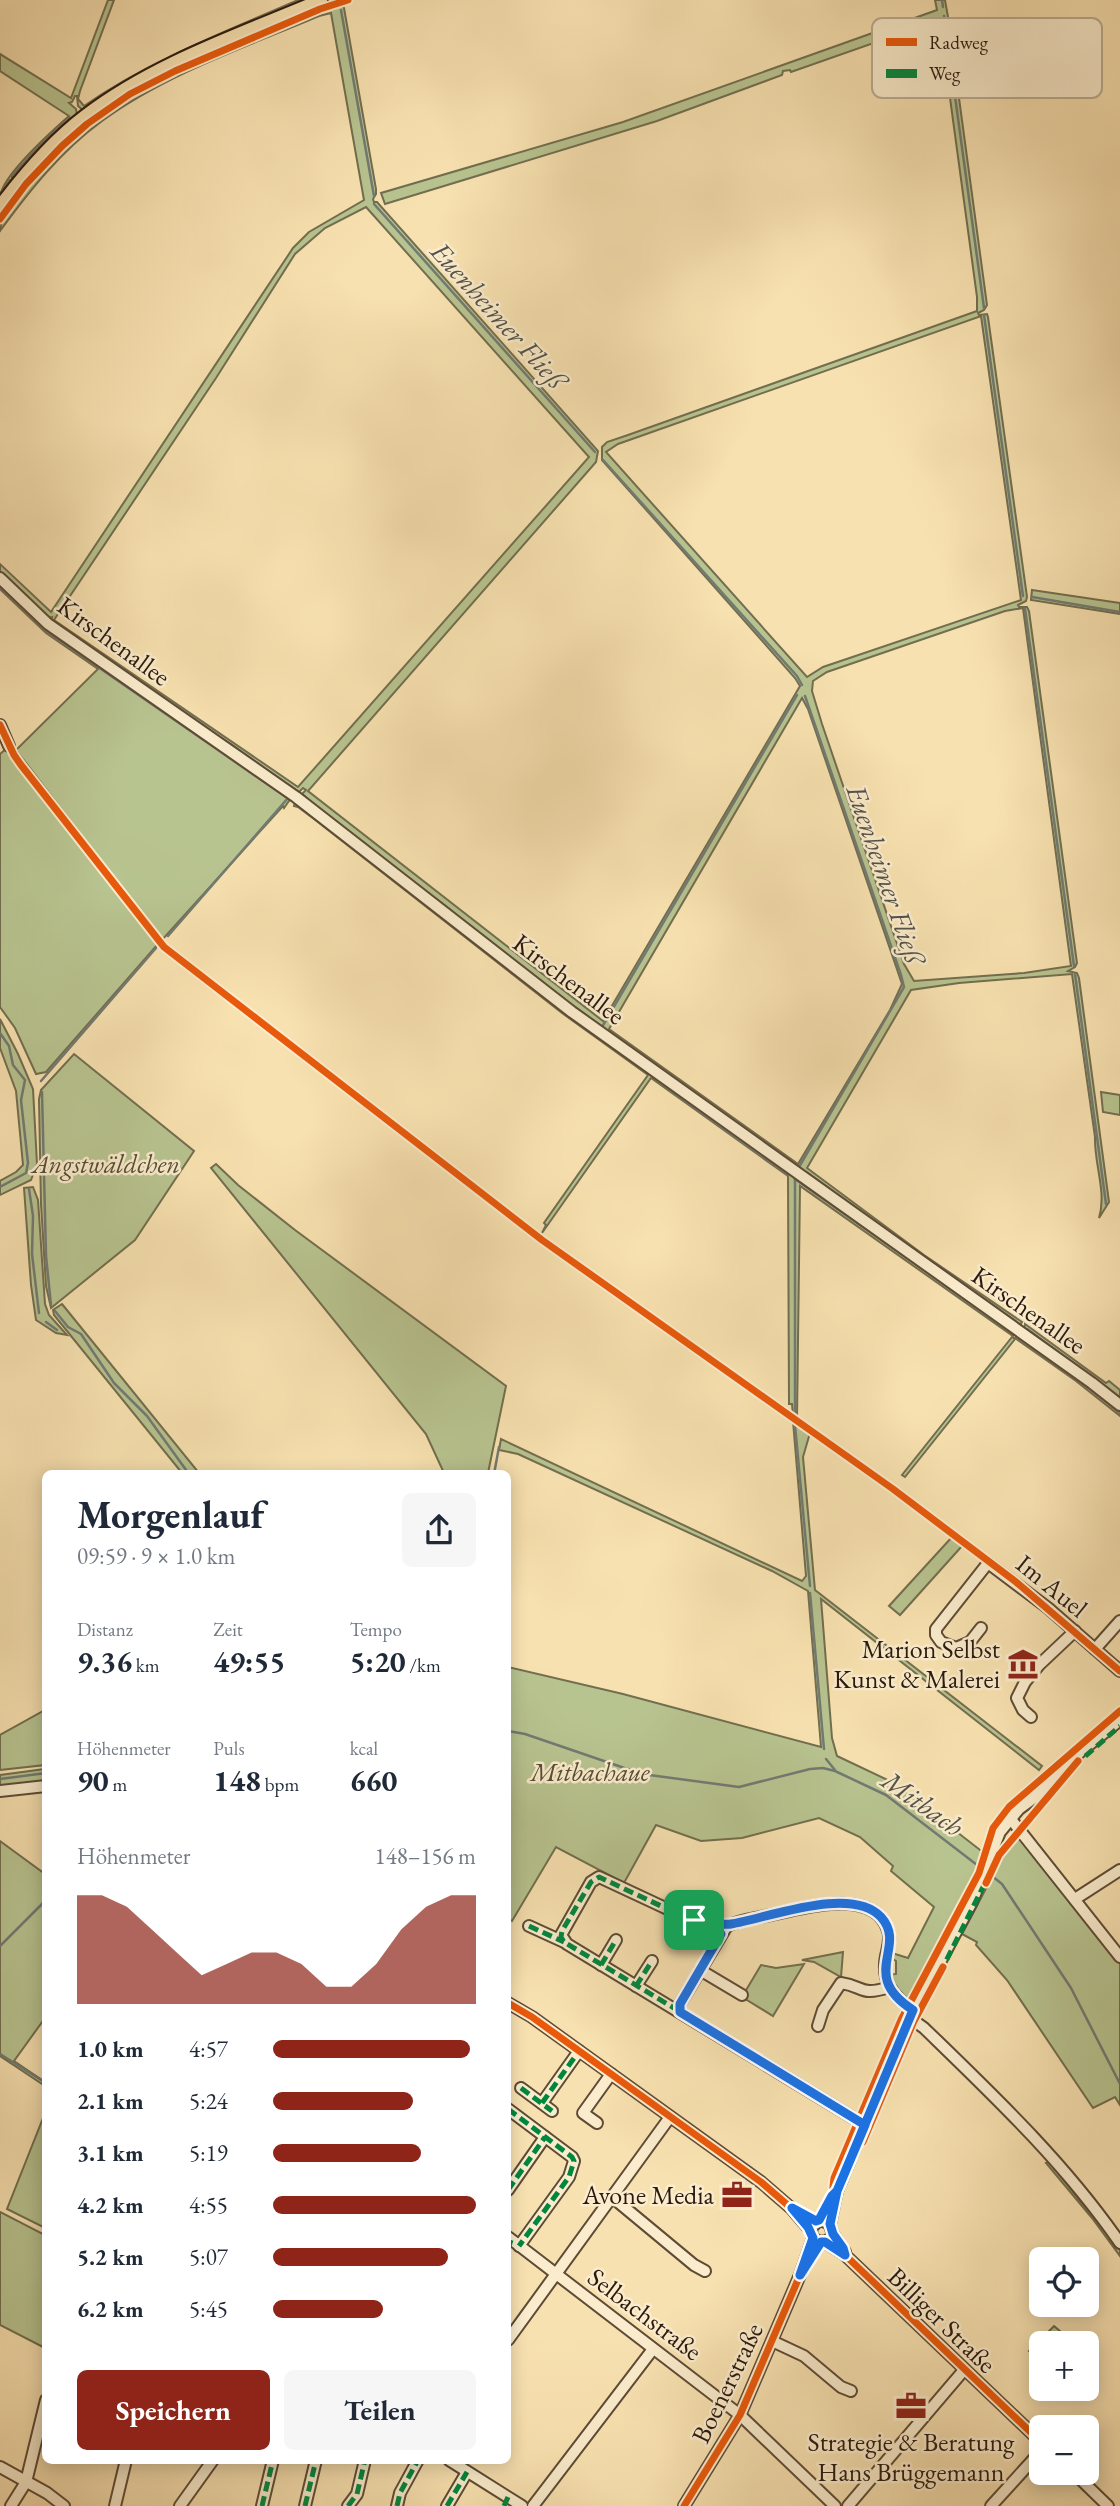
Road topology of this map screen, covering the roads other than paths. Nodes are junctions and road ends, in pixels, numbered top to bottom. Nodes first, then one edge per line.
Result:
1 (321, 0) edge
2 (0, 206) edge
3 (0, 578) edge
4 (0, 725) edge
5 (9, 746) dead end
6 (1120, 1405) edge
7 (1120, 1621) edge
8 (981, 1628) dead end
9 (1075, 1631) junction
10 (1095, 1649) junction
11 (1120, 1671) edge
12 (1031, 1717) dead end
13 (1120, 1720) edge
14 (42, 1786) edge
15 (0, 1791) edge
16 (1010, 1818) junction
17 (1120, 1870) edge
18 (1075, 1899) junction
19 (529, 1926) dead end
20 (725, 1929) junction
21 (616, 1940) dead end
22 (564, 1942) junction
23 (1120, 1957) edge
24 (652, 1961) dead end
25 (601, 1965) junction
26 (700, 1970) junction
27 (636, 1986) junction
28 (889, 1987) junction
29 (742, 1995) dead end
30 (511, 2005) edge
31 (679, 2011) junction
32 (911, 2014) junction
33 (818, 2025) dead end
34 (579, 2051) junction
35 (611, 2074) junction
36 (521, 2088) dead end
37 (542, 2103) junction
38 (552, 2110) dead end
39 (511, 2114) edge
40 (670, 2117) junction
41 (597, 2123) dead end
42 (865, 2125) junction
43 (545, 2137) junction
44 (511, 2186) edge
45 (612, 2197) junction
46 (821, 2232) junction
47 (511, 2243) edge
48 (1120, 2243) edge
49 (705, 2271) dead end
50 (555, 2274) junction
51 (511, 2336) edge
52 (772, 2341) junction
53 (653, 2349) junction
54 (964, 2370) junction
55 (851, 2391) dead end
56 (740, 2415) junction
57 (42, 2416) edge
58 (1029, 2431) edge
59 (125, 2464) edge
60 (210, 2464) edge
61 (272, 2464) edge
62 (315, 2464) edge
63 (364, 2464) edge
64 (416, 2464) edge
65 (455, 2464) edge
66 (1029, 2464) edge
67 (0, 2467) edge
68 (467, 2472) junction
69 (26, 2482) junction
70 (1086, 2485) edge
71 (506, 2502) edge
72 (11, 2506) edge
73 (64, 2506) edge
74 (115, 2506) edge
75 (180, 2506) edge
76 (262, 2506) edge
77 (304, 2506) edge
78 (348, 2506) edge
79 (397, 2506) edge
80 (447, 2506) edge
81 (522, 2506) edge
82 (533, 2506) edge
83 (684, 2506) edge
84 (835, 2506) edge
85 (848, 2506) edge
86 (991, 2506) edge
87 (1108, 2506) edge

1 - 2 main road
3 - 6 street, Kirschenallee
4 - 5 street
7 - 10 street
8 - 9 street, Im Auel
9 - 10 street, Im Auel
9 - 12 street, Im Auel
10 - 11 street, Im Auel
13 - 16 street
14 - 15 street
16 - 18 street
16 - 32 street, Boenerstraße
17 - 18 street
18 - 23 street
19 - 22 street
20 - 22 street
20 - 26 street
20 - 28 street
21 - 25 street
22 - 25 street
24 - 27 street
25 - 27 street
26 - 29 street
26 - 31 street
27 - 31 street
28 - 32 street
28 - 33 street
30 - 34 street
31 - 42 street
32 - 42 street, Boenerstraße
32 - 48 street
34 - 35 street
34 - 37 street
35 - 40 street
35 - 41 street
36 - 37 street
37 - 38 street
39 - 43 street, Selbachstraße
40 - 45 street
40 - 46 street
42 - 46 street, Boenerstraße
43 - 44 street
43 - 47 street, Selbachstraße
45 - 49 street
45 - 50 street
46 - 52 street, Boenerstraße
46 - 54 street, Billiger Straße
47 - 50 street, Selbachstraße
50 - 51 street
50 - 53 street, Selbachstraße
52 - 55 street, Boenerstraße
52 - 56 street, Boenerstraße
53 - 56 street, Selbachstraße
53 - 82 street
54 - 58 street, Billiger Straße
54 - 85 street
56 - 83 street, Boenerstraße
56 - 84 street, Selbachstraße
57 - 69 street
59 - 74 street
60 - 75 street
61 - 76 street
62 - 77 street
63 - 78 street
64 - 79 street
65 - 68 street
66 - 86 street
67 - 69 street
68 - 71 street
68 - 80 street
69 - 72 street
69 - 73 street
70 - 87 street
71 - 81 street

